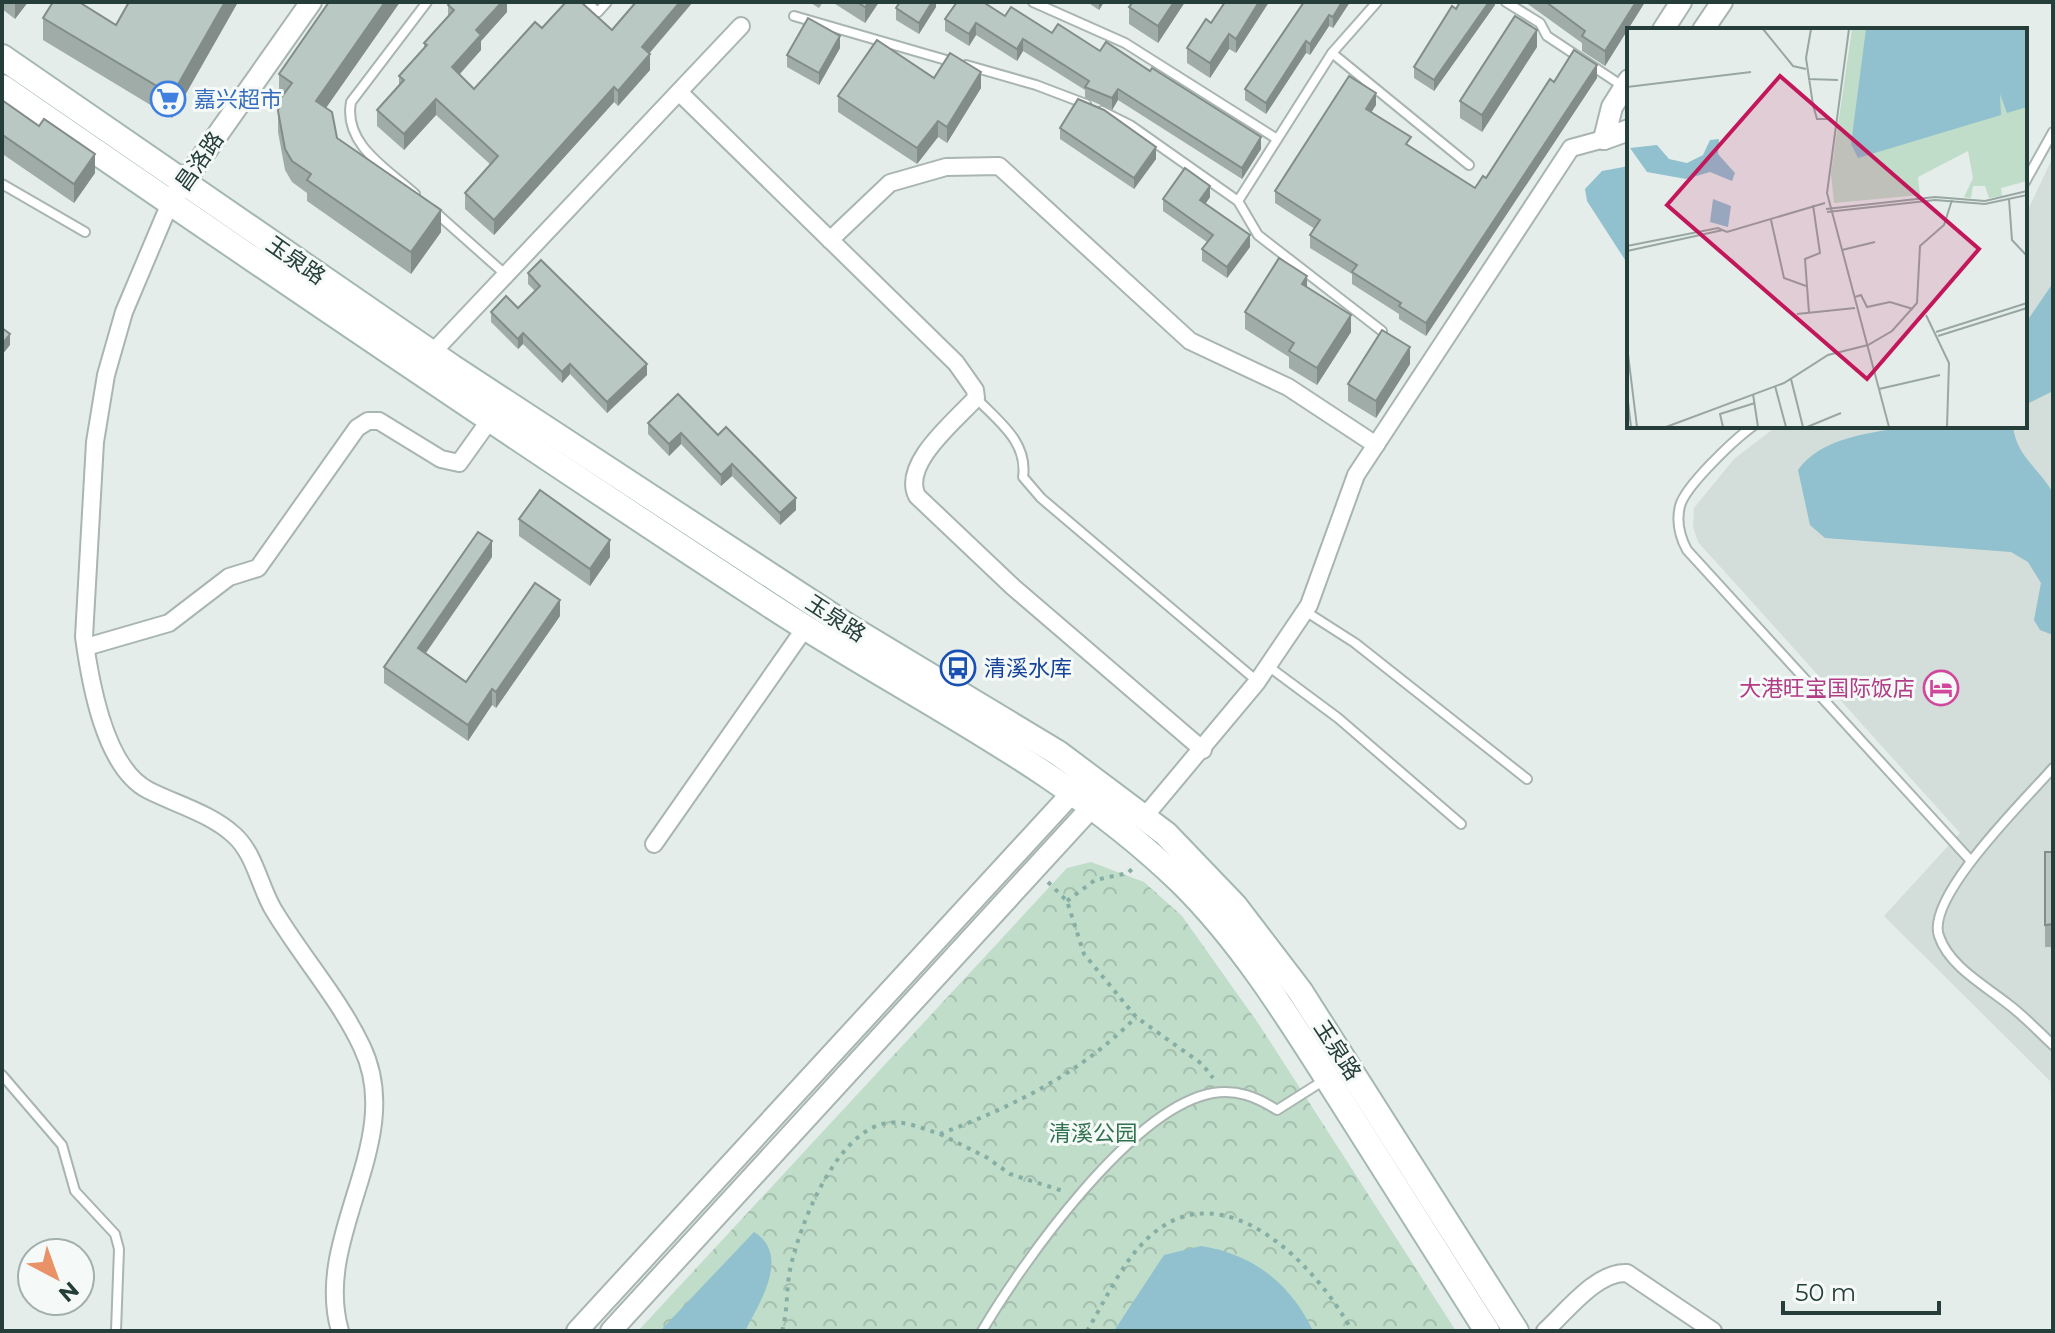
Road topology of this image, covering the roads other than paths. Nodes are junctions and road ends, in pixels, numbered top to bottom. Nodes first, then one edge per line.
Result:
1 (427, 2) edge
2 (586, 2) edge
3 (607, 2) edge
4 (1033, 2) edge
5 (1377, 2) edge
6 (1506, 2) edge
7 (1681, 2) edge
8 (1722, 2) edge
9 (309, 3) edge
10 (794, 16) dead end
11 (741, 26) dead end
12 (1664, 28) edge
13 (1704, 28) edge
14 (1332, 53) junction
15 (2, 57) edge
16 (1627, 84) edge
17 (2, 87) edge
18 (679, 92) junction
19 (1627, 131) edge
20 (2053, 132) edge
21 (1277, 139) junction
22 (1604, 139) junction
23 (1469, 165) dead end
24 (2027, 178) edge
25 (184, 183) junction
26 (2, 184) edge
27 (1238, 201) junction
28 (170, 203) junction
29 (85, 232) dead end
30 (830, 240) junction
31 (505, 274) junction
32 (1382, 331) edge
33 (432, 353) junction
34 (976, 398) junction
35 (489, 421) junction
36 (1751, 428) edge
37 (1376, 445) junction
38 (1305, 611) junction
39 (805, 628) junction
40 (86, 647) junction
41 (1268, 666) junction
42 (1257, 682) junction
43 (1203, 750) junction
44 (2053, 768) edge
45 (1089, 774) junction
46 (1527, 779) dead end
47 (1109, 788) junction
48 (1072, 792) junction
49 (1092, 807) junction
50 (1145, 816) junction
51 (1461, 824) dead end
52 (654, 844) dead end
53 (1971, 861) junction
54 (2053, 1045) edge
55 (2, 1075) edge
56 (1327, 1078) junction
57 (116, 1331) edge
58 (340, 1331) edge
59 (577, 1331) edge
60 (611, 1331) edge
61 (982, 1331) edge
62 (1487, 1331) edge
63 (1516, 1331) edge
64 (1545, 1331) edge
65 (1713, 1331) edge

1 - 31 lane
2 - 3 lane
4 - 21 lane
5 - 14 lane
6 - 16 lane
7 - 12 street
8 - 13 street
9 - 25 street, 昌洛路
10 - 27 lane
11 - 18 street
14 - 21 lane
14 - 23 lane
15 - 25 main road, 玉泉路
16 - 22 street
17 - 28 main road, 玉泉路
18 - 30 street
18 - 31 street
19 - 22 street
20 - 24 lane
21 - 27 lane
22 - 37 street
25 - 28 street, 昌洛路
25 - 33 main road, 玉泉路
26 - 29 lane
27 - 32 lane
28 - 35 main road, 玉泉路
28 - 40 street
30 - 34 street
30 - 37 street
31 - 33 street
33 - 45 main road, 玉泉路
34 - 42 lane
34 - 43 street
35 - 39 main road, 玉泉路
35 - 40 street
36 - 53 lane
37 - 38 street
38 - 41 street
38 - 46 lane
39 - 48 main road, 玉泉路
39 - 52 street
40 - 58 street
41 - 42 street
41 - 51 lane
42 - 43 street
43 - 50 street
44 - 53 lane
45 - 47 main road, 玉泉路
45 - 48 street
47 - 49 street
47 - 50 main road, 玉泉路
48 - 49 main road, 玉泉路
48 - 59 street
49 - 56 main road, 玉泉路
49 - 60 street
50 - 63 main road, 玉泉路
53 - 54 lane
55 - 57 lane
56 - 61 lane
56 - 62 main road, 玉泉路
64 - 65 street

